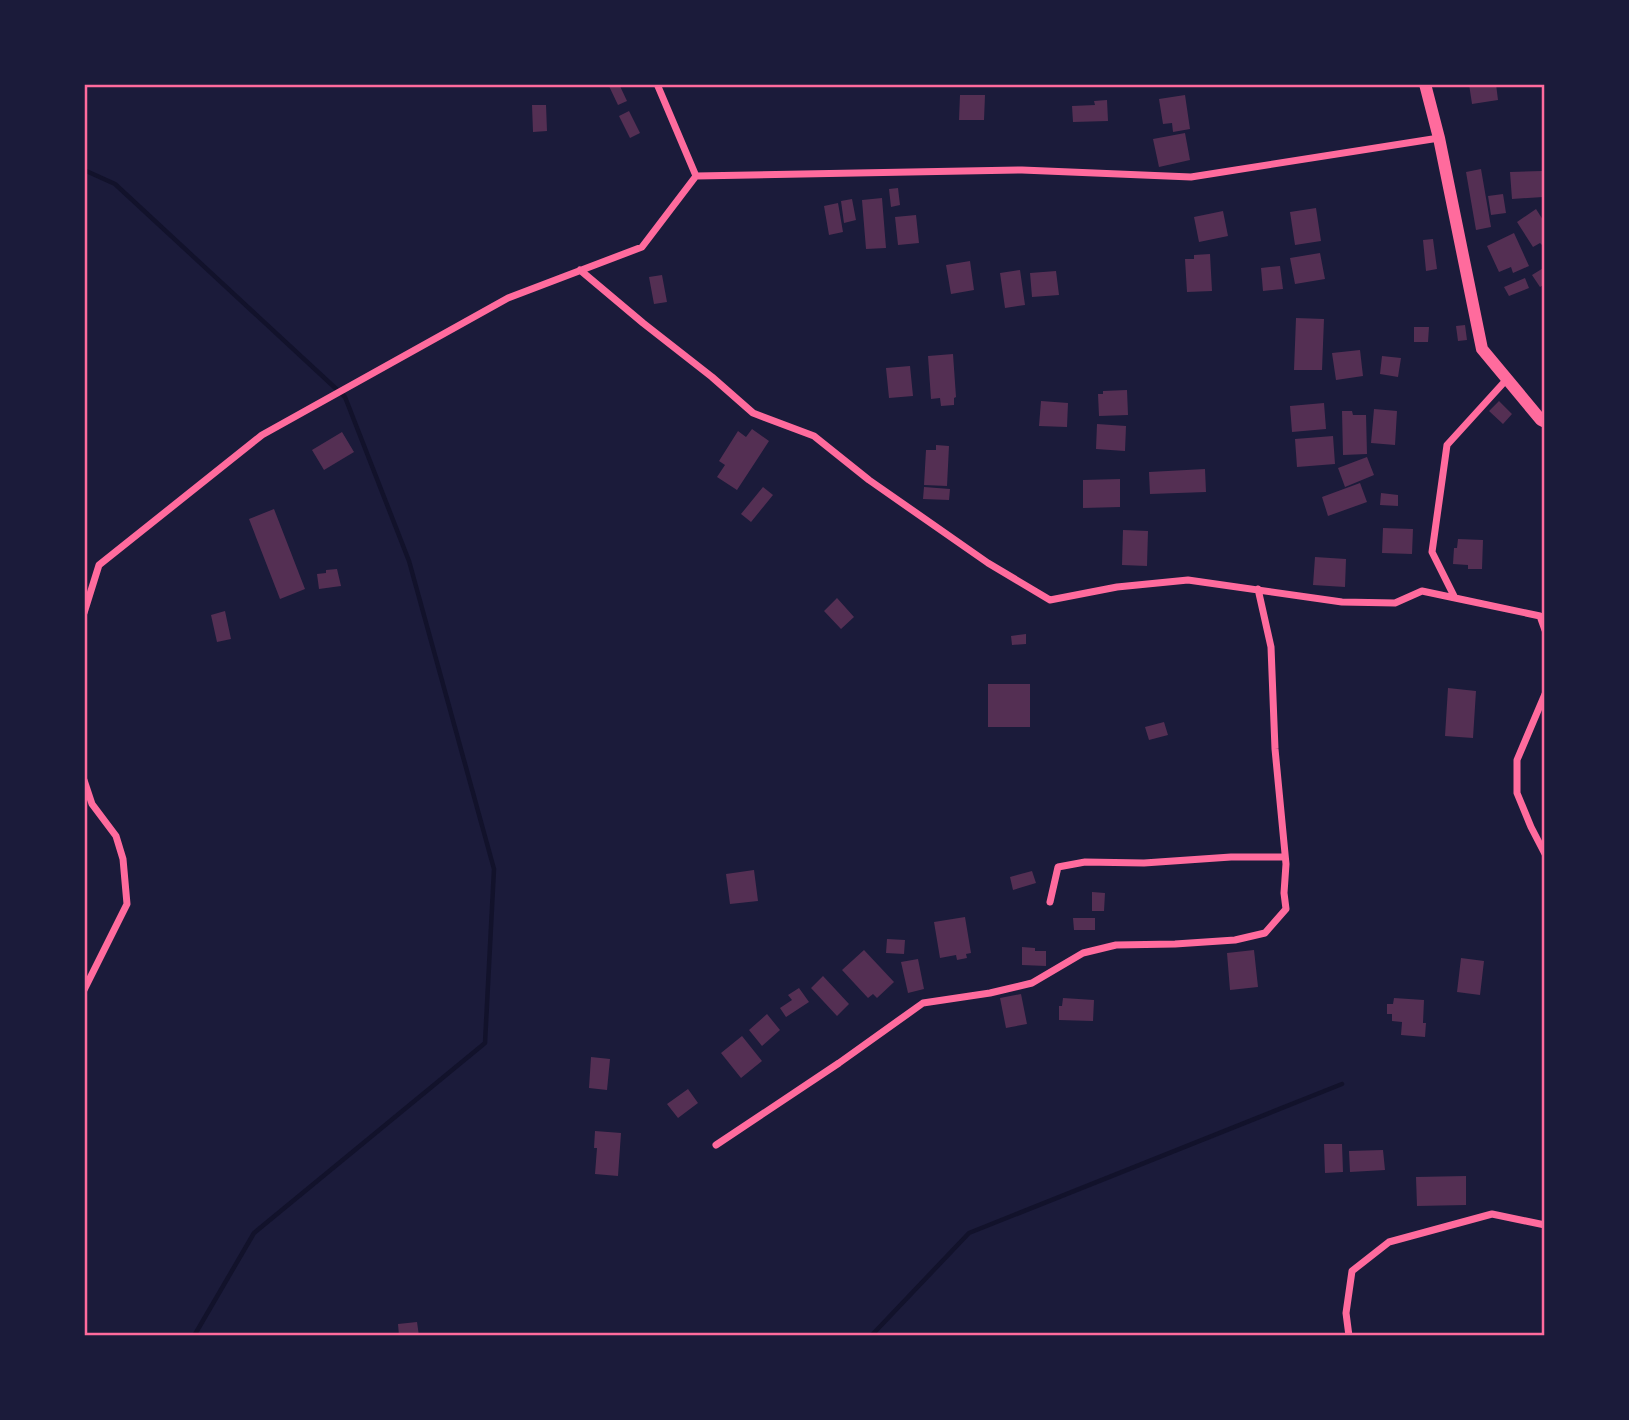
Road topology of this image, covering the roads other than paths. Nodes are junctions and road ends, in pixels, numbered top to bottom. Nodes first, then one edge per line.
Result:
1 (657, 84) edge
2 (1425, 84) edge
3 (1439, 138) junction
4 (696, 176) junction
5 (580, 270) junction
6 (1507, 379) junction
7 (1545, 422) edge
8 (1258, 589) junction
9 (1455, 598) junction
10 (84, 613) edge
11 (1545, 630) edge
12 (1545, 694) edge
13 (84, 780) edge
14 (1545, 854) edge
15 (1285, 857) junction
16 (1050, 902) dead end
17 (84, 990) edge
18 (716, 1145) dead end
19 (1545, 1225) edge
20 (1349, 1336) edge

1 - 4 street
2 - 3 street
3 - 4 street
3 - 6 street
4 - 5 street
5 - 8 street
5 - 10 street
6 - 7 street
6 - 9 street
8 - 9 street
8 - 15 street
9 - 11 street
12 - 14 street
13 - 17 street
15 - 16 street
15 - 18 street
19 - 20 street

